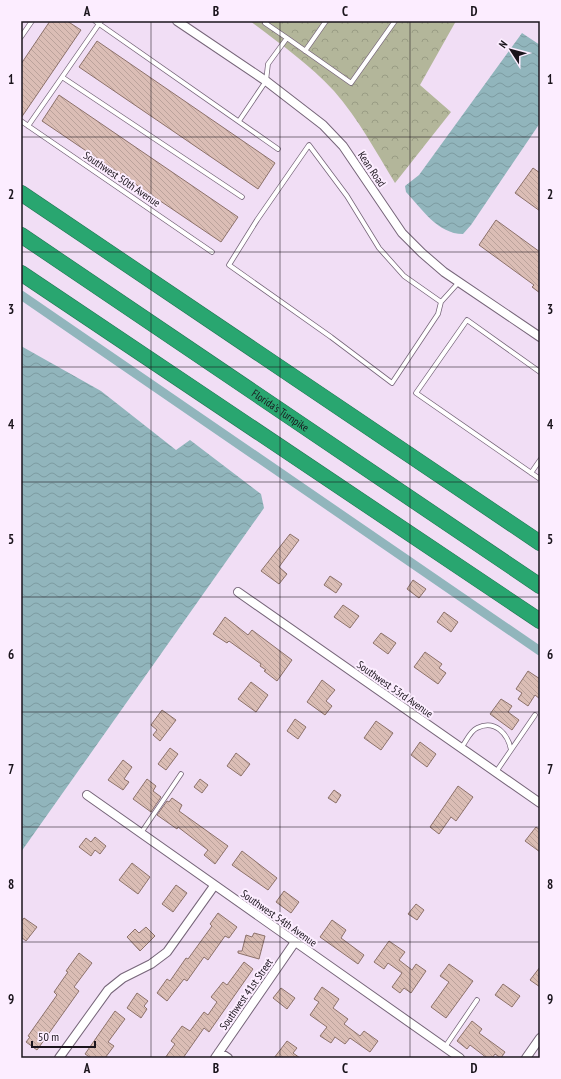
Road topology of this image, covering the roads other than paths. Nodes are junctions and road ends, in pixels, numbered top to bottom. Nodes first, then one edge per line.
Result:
1 (32, 21) edge
2 (177, 21) edge
3 (267, 21) edge
4 (326, 21) edge
5 (395, 21) edge
6 (98, 22) edge
7 (21, 38) edge
8 (287, 38) junction
9 (305, 51) junction
10 (62, 77) junction
11 (266, 81) junction
12 (21, 121) edge
13 (239, 121) junction
14 (28, 126) junction
15 (278, 149) dead end
16 (21, 193) edge
17 (242, 197) dead end
18 (21, 235) edge
19 (212, 252) dead end
20 (21, 273) edge
21 (459, 282) junction
22 (441, 302) junction
23 (540, 337) edge
24 (540, 372) edge
25 (540, 460) edge
26 (531, 473) junction
27 (540, 479) edge
28 (540, 543) edge
29 (540, 586) edge
30 (238, 592) dead end
31 (540, 620) edge
32 (535, 715) dead end
33 (461, 748) junction
34 (511, 750) junction
35 (496, 772) junction
36 (181, 774) dead end
37 (87, 795) dead end
38 (540, 803) edge
39 (141, 834) junction
40 (214, 886) junction
41 (295, 942) junction
42 (477, 1000) dead end
43 (540, 1038) edge
44 (445, 1048) junction
45 (217, 1055) edge
46 (59, 1058) edge
47 (228, 1058) edge
48 (460, 1058) edge
49 (526, 1058) edge

1 - 7 lane
2 - 11 street, Kean Road
3 - 8 lane
4 - 9 lane
5 - 9 lane
6 - 10 lane
6 - 13 lane
8 - 9 lane
8 - 11 lane
10 - 14 lane
10 - 17 lane
11 - 13 lane
11 - 21 street, Kean Road
12 - 14 lane, Southwest 50th Avenue
13 - 15 lane
14 - 19 lane, Southwest 50th Avenue
16 - 28 highway
18 - 29 highway, Florida's Turnpike
20 - 31 highway
21 - 22 lane
21 - 23 street, Kean Road
22 - 22 lane
24 - 26 lane
25 - 26 lane
26 - 27 lane
30 - 33 street, Southwest 53rd Avenue
32 - 34 lane
33 - 34 lane
33 - 35 street, Southwest 53rd Avenue
34 - 35 lane
35 - 38 street, Southwest 53rd Avenue
36 - 39 lane
37 - 39 street, Southwest 54th Avenue
39 - 40 street, Southwest 54th Avenue
40 - 41 street, Southwest 54th Avenue
40 - 46 street
41 - 44 street, Southwest 54th Avenue
41 - 45 street, Southwest 41st Street
42 - 44 lane
43 - 49 street
44 - 48 street, Southwest 54th Avenue
45 - 47 street

